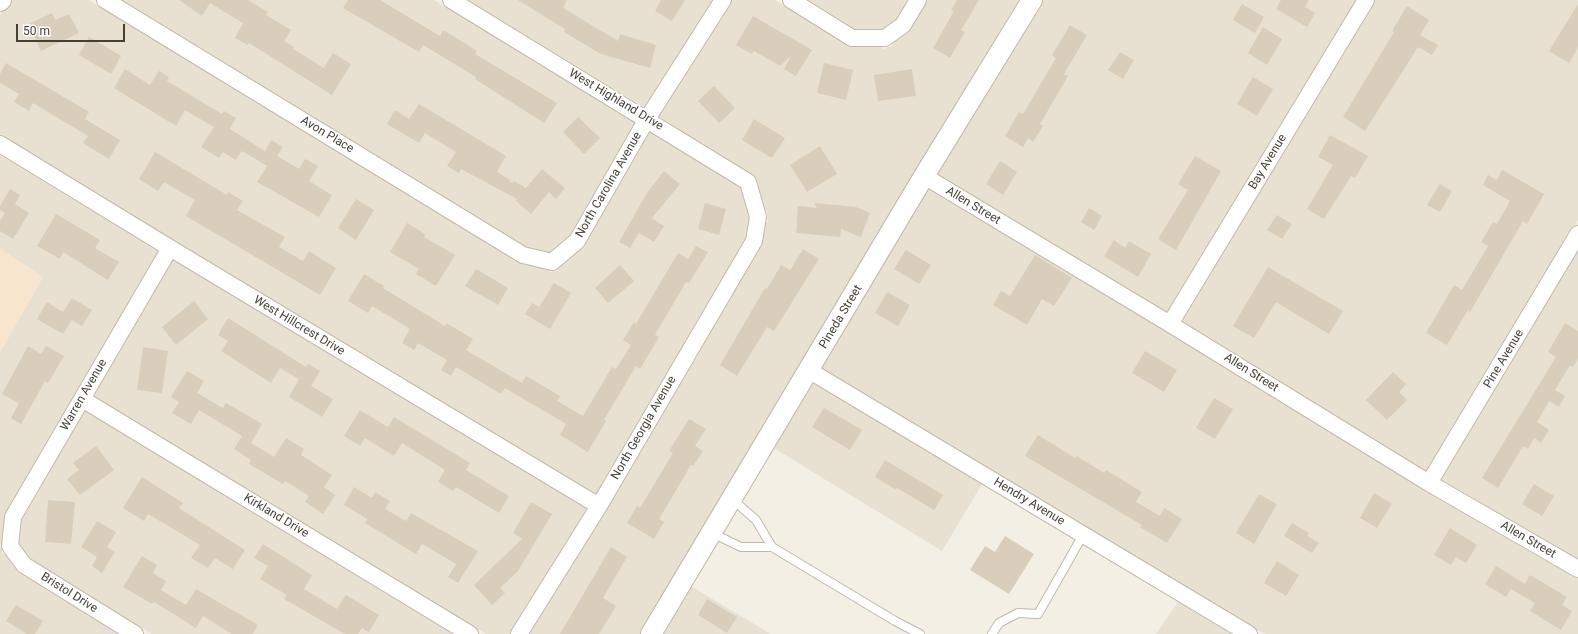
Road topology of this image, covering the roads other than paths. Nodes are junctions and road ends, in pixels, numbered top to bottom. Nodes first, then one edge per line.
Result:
1 (105, 0) edge
2 (451, 0) edge
3 (723, 0) edge
4 (792, 0) edge
5 (918, 0) edge
6 (1032, 0) edge
7 (1366, 0) edge
8 (648, 119) junction
9 (0, 144) edge
10 (924, 176) junction
11 (758, 217) joint
12 (1578, 234) edge
13 (170, 248) junction
14 (552, 262) joint
15 (1170, 324) junction
16 (810, 371) junction
17 (82, 399) junction
18 (1429, 483) junction
19 (732, 499) junction
20 (599, 506) junction
21 (712, 533) junction
22 (1084, 535) junction
23 (10, 546) joint
24 (772, 547) junction
25 (1578, 569) edge
26 (136, 634) edge
27 (470, 634) edge
28 (519, 634) edge
29 (651, 634) edge
30 (920, 634) edge
31 (992, 634) edge
32 (1249, 634) edge

1 - 14 street, Avon Place
2 - 8 street, West Highland Drive
3 - 8 street, North Carolina Avenue
4 - 5 street
6 - 10 street, Pineda Street
7 - 15 street, Bay Avenue
8 - 11 street, West Highland Drive
8 - 14 street, North Carolina Avenue
9 - 13 street, West Hillcrest Drive
10 - 15 street, Allen Street
10 - 16 street, Pineda Street
11 - 20 street, North Georgia Avenue
12 - 18 street, Pine Avenue
13 - 17 street, Warren Avenue
13 - 20 street, West Hillcrest Drive
15 - 18 street, Allen Street
16 - 19 street, Pineda Street
16 - 22 street, Hendry Avenue
17 - 23 street, Warren Avenue
17 - 27 street, Kirkland Drive
18 - 25 street, Allen Street
19 - 21 street, Pineda Street
19 - 24 lane
20 - 28 street, North Georgia Avenue
21 - 24 lane
21 - 29 street, Pineda Street
22 - 31 lane
22 - 32 street, Hendry Avenue
23 - 26 street, Bristol Drive
24 - 30 lane

